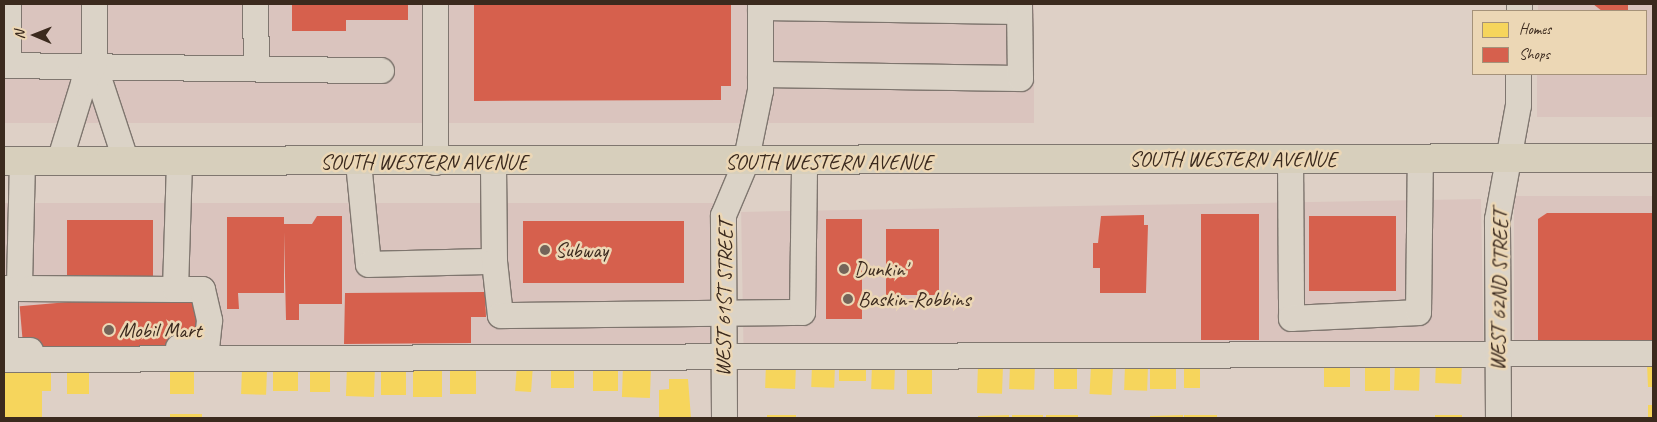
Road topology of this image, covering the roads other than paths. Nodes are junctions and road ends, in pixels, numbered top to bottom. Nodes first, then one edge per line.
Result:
1 (8, 4) edge
2 (94, 4) edge
3 (255, 4) edge
4 (436, 4) edge
5 (760, 6) edge
6 (1019, 7) edge
7 (94, 64) junction
8 (6, 65) edge
9 (256, 67) junction
10 (381, 70) dead end
11 (760, 74) junction
12 (1518, 75) edge
13 (1420, 158) junction
14 (1509, 158) junction
15 (1653, 158) edge
16 (1290, 159) junction
17 (13, 161) edge
18 (59, 161) junction
19 (126, 162) junction
20 (179, 162) junction
21 (358, 162) junction
22 (435, 162) junction
23 (493, 162) junction
24 (745, 163) junction
25 (804, 163) junction
26 (494, 261) junction
27 (19, 288) junction
28 (175, 289) junction
29 (723, 316) junction
30 (1497, 353) junction
31 (1653, 353) edge
32 (723, 357) junction
33 (4, 359) edge
34 (724, 418) edge
35 (1498, 418) edge

1 - 8 street
2 - 7 street
3 - 9 street
4 - 22 street
5 - 6 street
5 - 11 street, WEST 61ST STREET
6 - 11 street
7 - 8 street
7 - 9 street
7 - 18 street
7 - 19 street
9 - 10 street
11 - 24 street, WEST 61ST STREET
12 - 14 street, WEST 62ND STREET
13 - 14 main road, SOUTH WESTERN AVENUE
13 - 16 main road, SOUTH WESTERN AVENUE
13 - 16 street
14 - 15 main road, SOUTH WESTERN AVENUE
14 - 30 street, WEST 62ND STREET
16 - 25 main road, SOUTH WESTERN AVENUE
17 - 18 main road, SOUTH WESTERN AVENUE
17 - 27 street
18 - 19 main road, SOUTH WESTERN AVENUE
19 - 20 main road, SOUTH WESTERN AVENUE
20 - 21 main road, SOUTH WESTERN AVENUE
20 - 28 street
21 - 22 main road, SOUTH WESTERN AVENUE
21 - 26 street
22 - 23 main road, SOUTH WESTERN AVENUE
23 - 24 main road, SOUTH WESTERN AVENUE
23 - 26 street
24 - 25 main road, SOUTH WESTERN AVENUE
24 - 29 street, WEST 61ST STREET
25 - 29 street
26 - 29 street
27 - 28 street
27 - 28 street
29 - 32 street, WEST 61ST STREET
30 - 31 street
30 - 32 street
30 - 35 street, WEST 62ND STREET
32 - 33 street
32 - 34 street, WEST 61ST STREET

